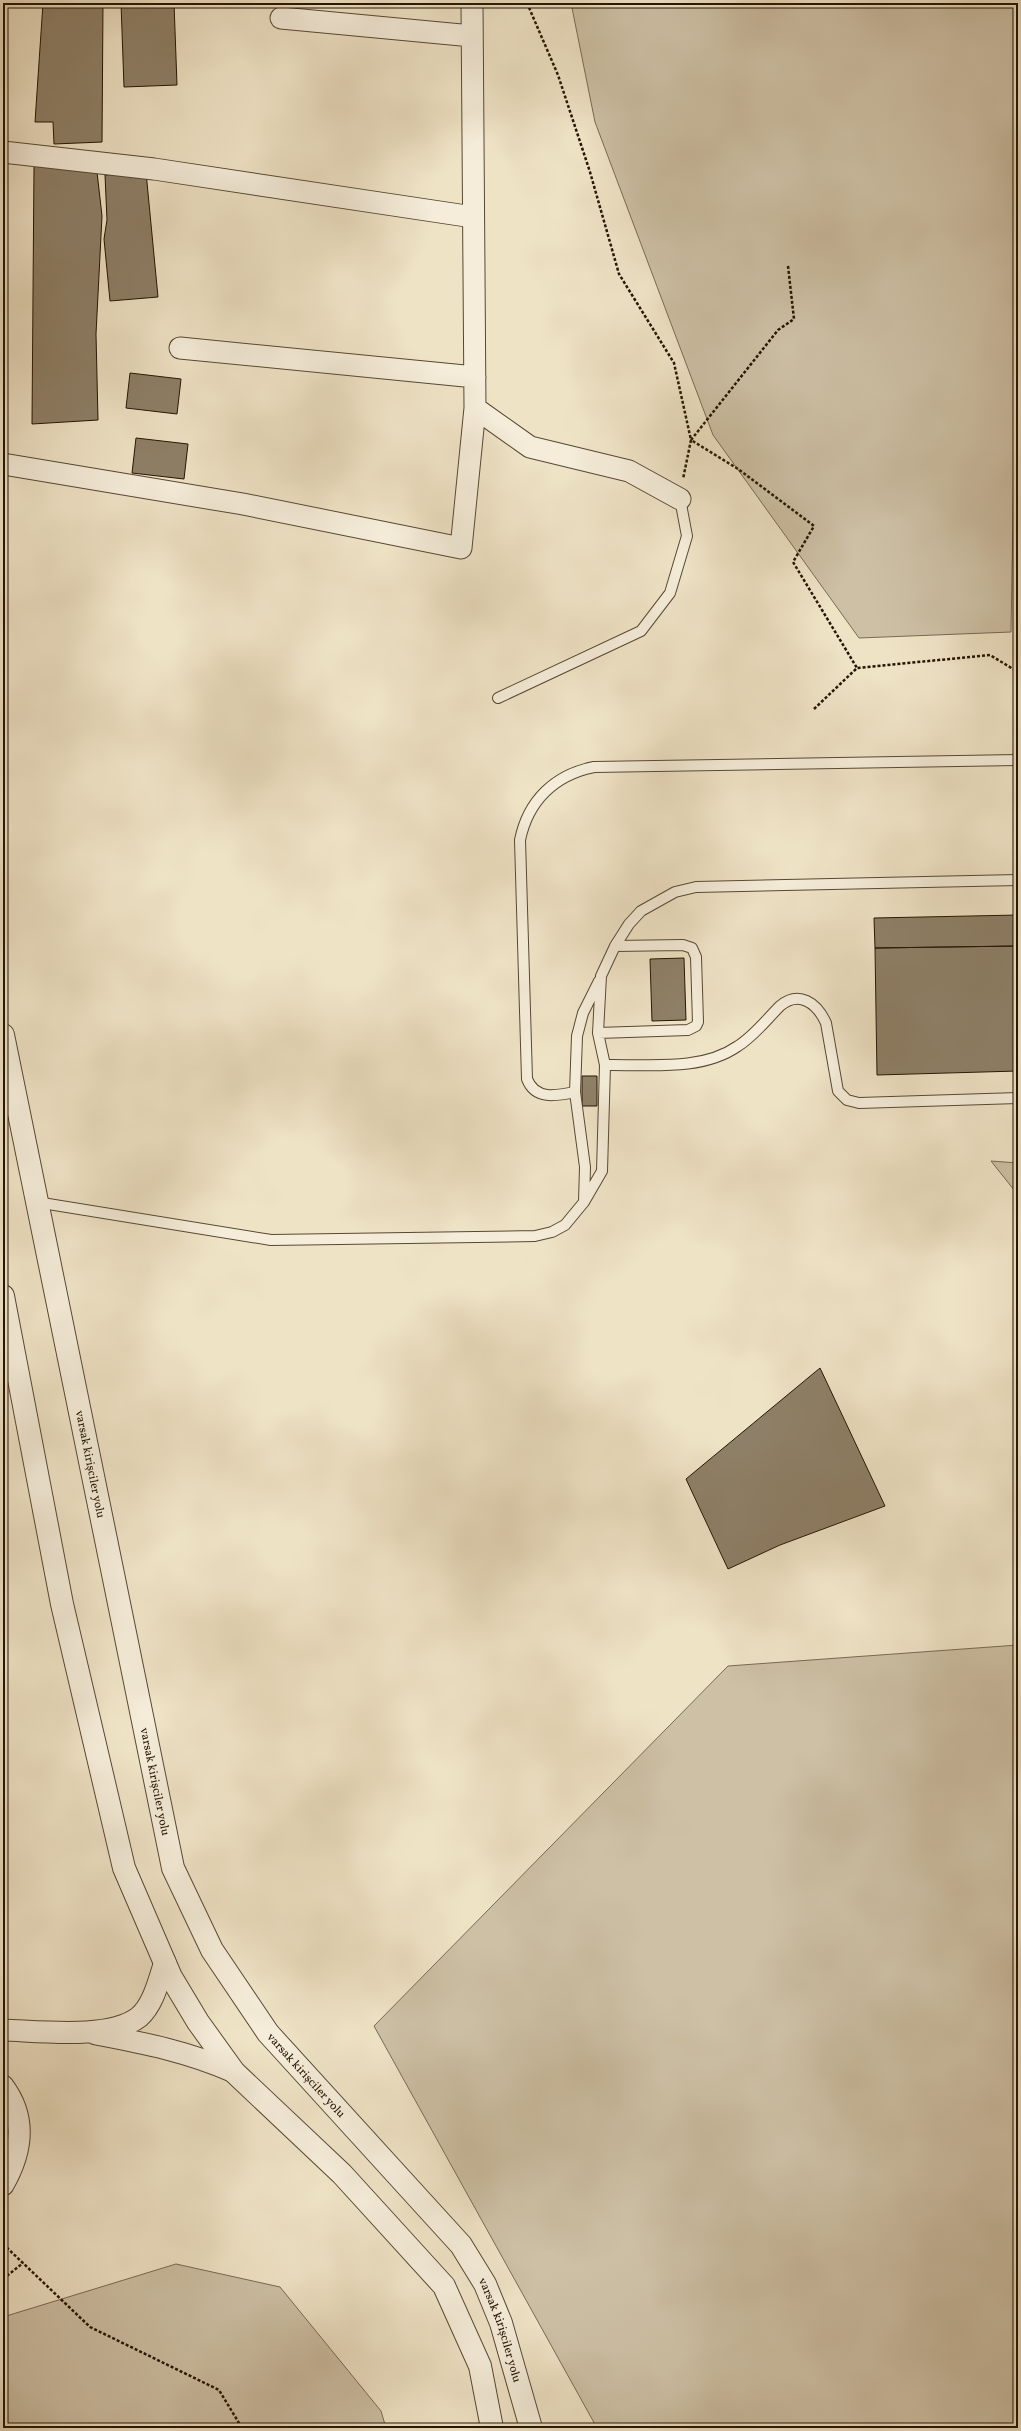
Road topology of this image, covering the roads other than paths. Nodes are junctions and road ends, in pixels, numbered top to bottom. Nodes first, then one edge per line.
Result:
1 (472, 3) edge
2 (281, 18) dead end
3 (472, 36) junction
4 (3, 152) edge
5 (473, 217) junction
6 (180, 348) dead end
7 (475, 376) junction
8 (475, 408) junction
9 (3, 464) edge
10 (680, 499) joint
11 (498, 698) dead end
12 (1018, 760) edge
13 (1018, 880) edge
14 (615, 946) junction
15 (601, 976) junction
16 (598, 1033) junction
17 (3, 1034) edge
18 (604, 1065) junction
19 (575, 1092) junction
20 (1018, 1098) edge
21 (36, 1202) junction
22 (584, 1202) junction
23 (3, 1296) edge
24 (165, 1962) junction
25 (3, 2030) edge
26 (84, 2032) junction
27 (234, 2072) junction
28 (3, 2086) edge
29 (3, 2185) edge
30 (492, 2428) edge
31 (531, 2428) edge

1 - 3 street
2 - 3 street
3 - 5 street
4 - 5 street
5 - 7 street
6 - 7 street
7 - 8 street
8 - 9 street
8 - 10 street
10 - 11 lane
12 - 19 lane
13 - 14 lane
14 - 15 lane
14 - 16 lane
15 - 16 lane
15 - 19 lane
16 - 18 lane
17 - 21 street, varsak kirişciler yolu
18 - 20 lane
18 - 22 lane
19 - 22 lane
21 - 22 lane
21 - 31 street, varsak kirişciler yolu
23 - 24 street
24 - 26 street
24 - 27 street
25 - 26 street
26 - 27 street
27 - 30 street
28 - 29 street

